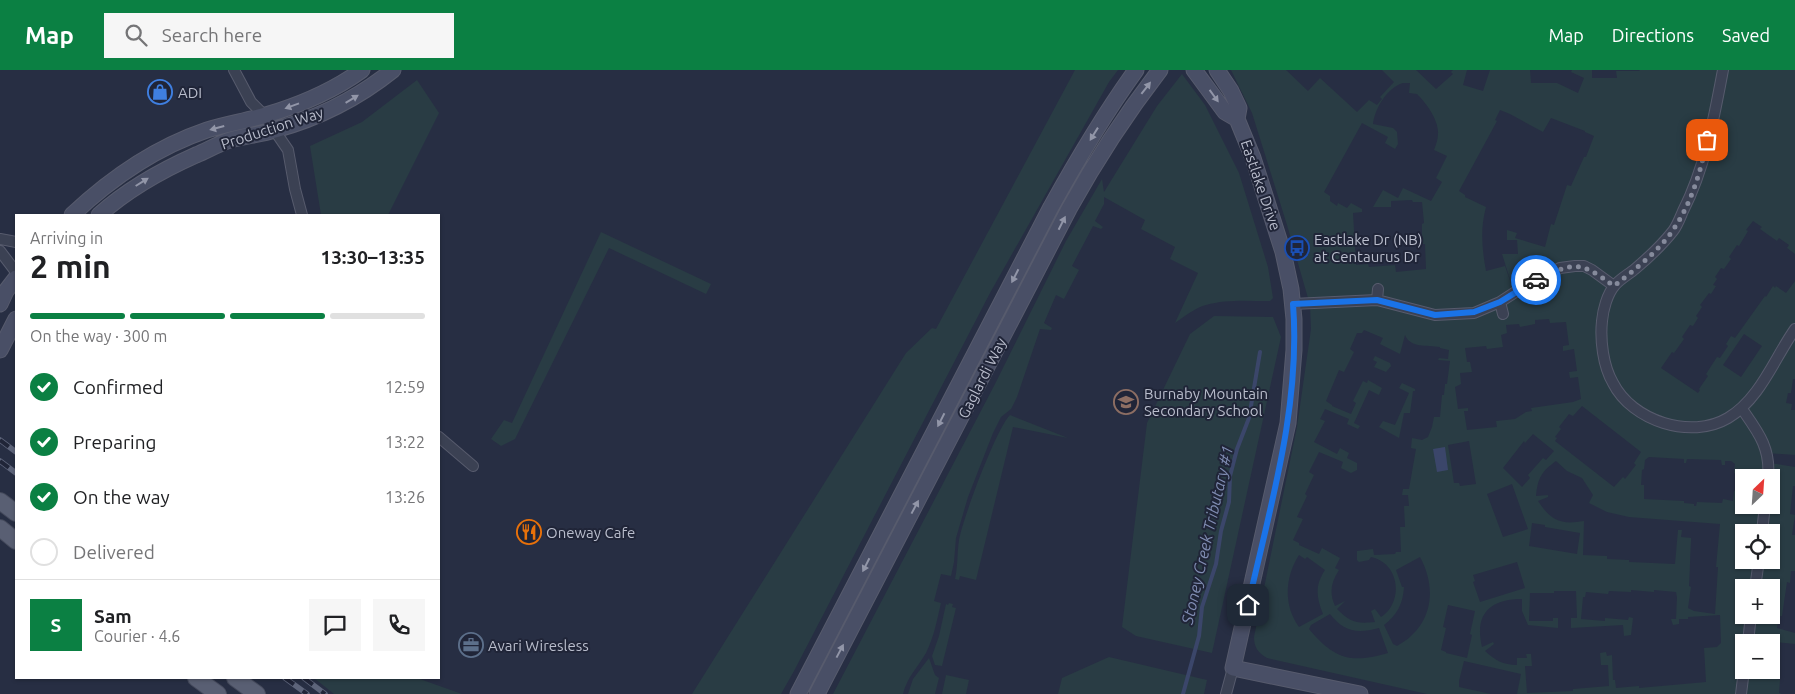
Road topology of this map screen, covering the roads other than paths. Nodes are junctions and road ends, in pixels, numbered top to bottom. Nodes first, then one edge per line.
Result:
1 (234, 70) edge
2 (362, 70) edge
3 (393, 70) edge
4 (1136, 70) edge
5 (1160, 70) edge
6 (1194, 70) edge
7 (1217, 70) edge
8 (1723, 70) edge
9 (264, 116) junction
10 (1236, 119) junction
11 (275, 131) junction
12 (73, 214) edge
13 (100, 214) edge
14 (302, 214) edge
15 (0, 239) edge
16 (15, 242) edge
17 (0, 251) edge
18 (15, 271) edge
19 (15, 279) edge
20 (1614, 286) junction
21 (1378, 288) dead end
22 (1377, 300) junction
23 (1500, 302) junction
24 (0, 304) edge
25 (1293, 304) junction
26 (1411, 308) junction
27 (1503, 314) dead end
28 (1408, 320) dead end
29 (15, 321) edge
30 (1795, 329) edge
31 (0, 350) edge
32 (1742, 409) junction
33 (440, 438) edge
34 (473, 466) dead end
35 (1769, 469) edge
36 (0, 501) edge
37 (15, 513) edge
38 (0, 528) edge
39 (15, 540) edge
40 (1233, 668) junction
41 (197, 679) edge
42 (236, 679) edge
43 (1743, 679) edge
44 (218, 694) edge
45 (257, 694) edge
46 (798, 694) edge
47 (817, 694) edge
48 (1226, 694) edge
49 (1360, 694) edge
50 (1741, 694) edge

1 - 9 street
2 -> 9 street, Production Way
11 -> 3 street, Production Way
4 -> 46 street, Gaglardi Way
47 -> 5 street, Gaglardi Way
6 -> 10 street, Eastlake Drive
7 - 10 street, Eastlake Drive
8 - 20 street
9 - 11 street
9 -> 12 street, Production Way
10 - 25 street, Eastlake Drive
13 -> 11 street, Production Way
11 - 14 street
15 - 16 street
17 - 18 street
19 - 24 street
20 - 23 street
20 - 32 street
21 - 22 street
22 - 25 street
22 - 26 street
23 - 26 street
23 - 27 street
25 - 40 street, Eastlake Drive
26 - 28 street
29 - 31 street
30 - 32 street
32 - 35 street
33 - 34 street
36 - 37 main road
38 - 39 main road
40 - 48 street, Eastlake Drive
40 - 49 street
41 - 44 main road
42 - 45 main road
43 - 50 street

